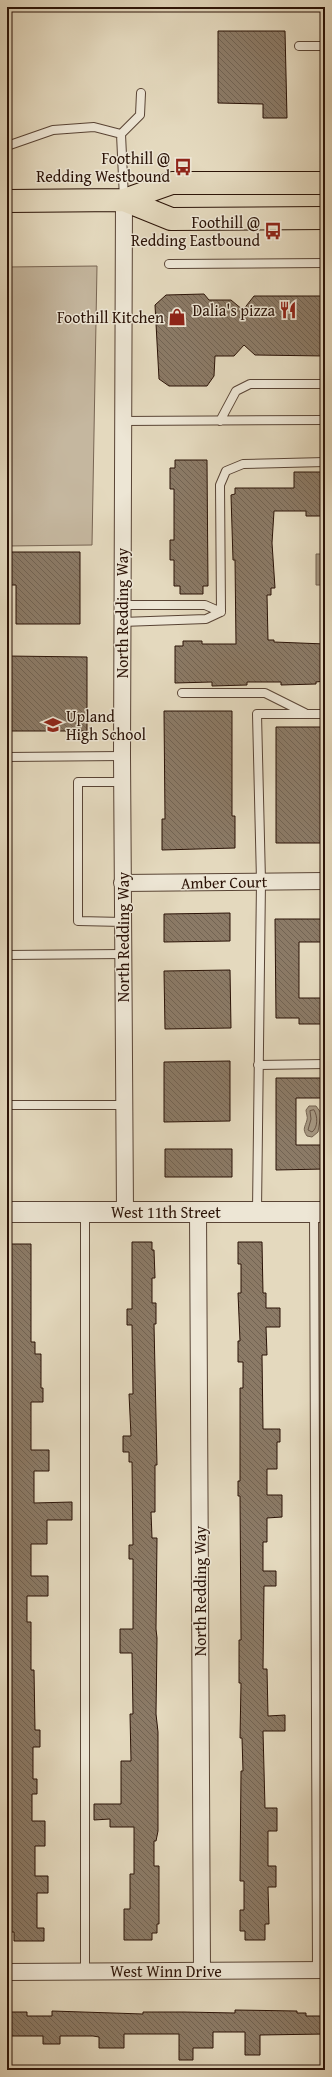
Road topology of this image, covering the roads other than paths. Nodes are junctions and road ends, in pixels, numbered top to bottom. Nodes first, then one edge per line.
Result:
1 (299, 46) dead end
2 (325, 46) edge
3 (141, 93) dead end
4 (122, 134) junction
5 (7, 146) edge
6 (325, 183) edge
7 (124, 200) junction
8 (7, 201) edge
9 (325, 218) edge
10 (325, 263) edge
11 (169, 264) dead end
12 (325, 384) edge
13 (325, 420) edge
14 (122, 421) junction
15 (220, 421) junction
16 (325, 462) edge
17 (122, 605) junction
18 (221, 612) junction
19 (122, 622) junction
20 (182, 693) dead end
21 (307, 714) junction
22 (325, 714) edge
23 (122, 756) junction
24 (7, 758) edge
25 (122, 782) junction
26 (261, 881) junction
27 (325, 881) edge
28 (122, 883) junction
29 (123, 922) junction
30 (123, 954) junction
31 (7, 955) edge
32 (325, 1064) edge
33 (258, 1065) junction
34 (7, 1105) edge
35 (124, 1105) junction
36 (7, 1212) edge
37 (85, 1212) junction
38 (125, 1212) junction
39 (198, 1212) junction
40 (257, 1212) junction
41 (320, 1212) edge
42 (321, 1970) edge
43 (202, 1971) junction
44 (7, 1972) edge
45 (85, 1972) junction

1 - 2 lane
3 - 4 lane
4 - 5 lane
4 - 7 lane, North Redding Way
6 - 7 main road
7 - 8 main road
7 - 9 main road
7 - 14 street, North Redding Way
10 - 11 lane
12 - 15 lane
13 - 15 lane
14 - 15 lane
14 - 17 street, North Redding Way
16 - 18 lane
17 - 18 lane
17 - 19 street, North Redding Way
18 - 19 lane
19 - 23 street, North Redding Way
20 - 21 lane
21 - 22 lane
21 - 26 lane
23 - 24 lane
23 - 25 street, North Redding Way
25 - 28 street, North Redding Way
25 - 29 lane
26 - 27 street, Amber Court
26 - 28 street, Amber Court
26 - 33 lane
28 - 29 street, North Redding Way
29 - 30 street, North Redding Way
30 - 31 lane
30 - 35 street, North Redding Way
32 - 33 lane
33 - 40 lane
34 - 35 lane
35 - 38 street, North Redding Way
36 - 37 street, West 11th Street
37 - 38 street, West 11th Street
37 - 45 lane
38 - 39 street, West 11th Street
39 - 40 street, West 11th Street
39 - 43 street, North Redding Way
40 - 41 street, West 11th Street
41 - 42 lane
42 - 43 street, West Winn Drive
43 - 45 street, West Winn Drive
44 - 45 street, West Winn Drive

